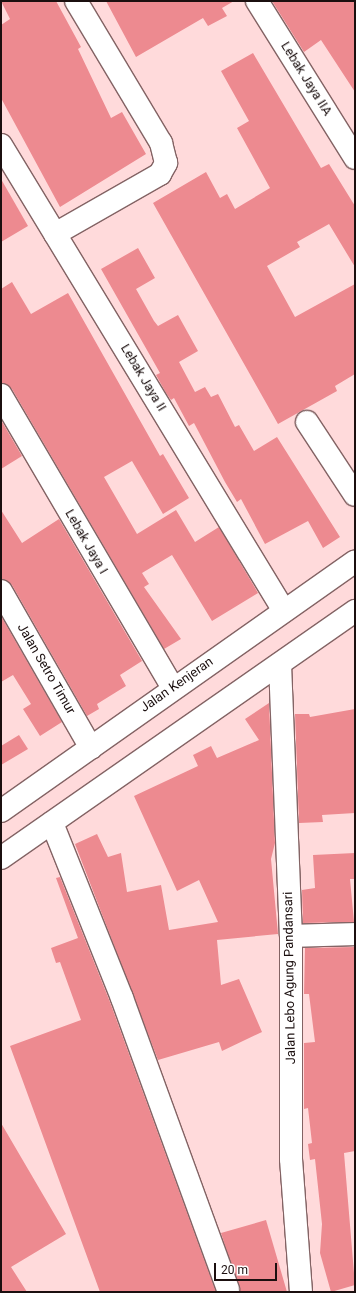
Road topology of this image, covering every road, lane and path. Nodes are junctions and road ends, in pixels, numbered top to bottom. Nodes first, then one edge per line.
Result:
1 (76, 1) edge
2 (257, 1) edge
3 (1, 145) edge
4 (355, 158) edge
5 (55, 234) junction
6 (1, 395) edge
7 (307, 422) dead end
8 (355, 494) edge
9 (355, 561) edge
10 (1, 591) edge
11 (284, 611) junction
12 (355, 611) edge
13 (280, 664) junction
14 (172, 687) junction
15 (91, 748) junction
16 (1, 811) edge
17 (52, 823) junction
18 (1, 858) edge
19 (355, 934) edge
20 (291, 936) junction
21 (228, 1289) dead end
22 (300, 1292) edge

1 - 5 street
2 - 4 street, Lebak Jaya IIA
3 - 5 street, Lebak Jaya II
5 - 11 street, Lebak Jaya II
6 - 14 street, Lebak Jaya I
7 - 8 street
9 - 11 street, Jalan Kenjeran
10 - 15 street, Jalan Setro Timur
11 - 14 street, Jalan Kenjeran
12 - 13 street
13 - 17 street
13 - 20 street, Jalan Lebo Agung Pandansari
14 - 15 street, Jalan Kenjeran
15 - 16 street, Jalan Kenjeran
17 - 18 street
17 - 21 street
19 - 20 street
20 - 22 street, Jalan Lebo Agung Pandansari

